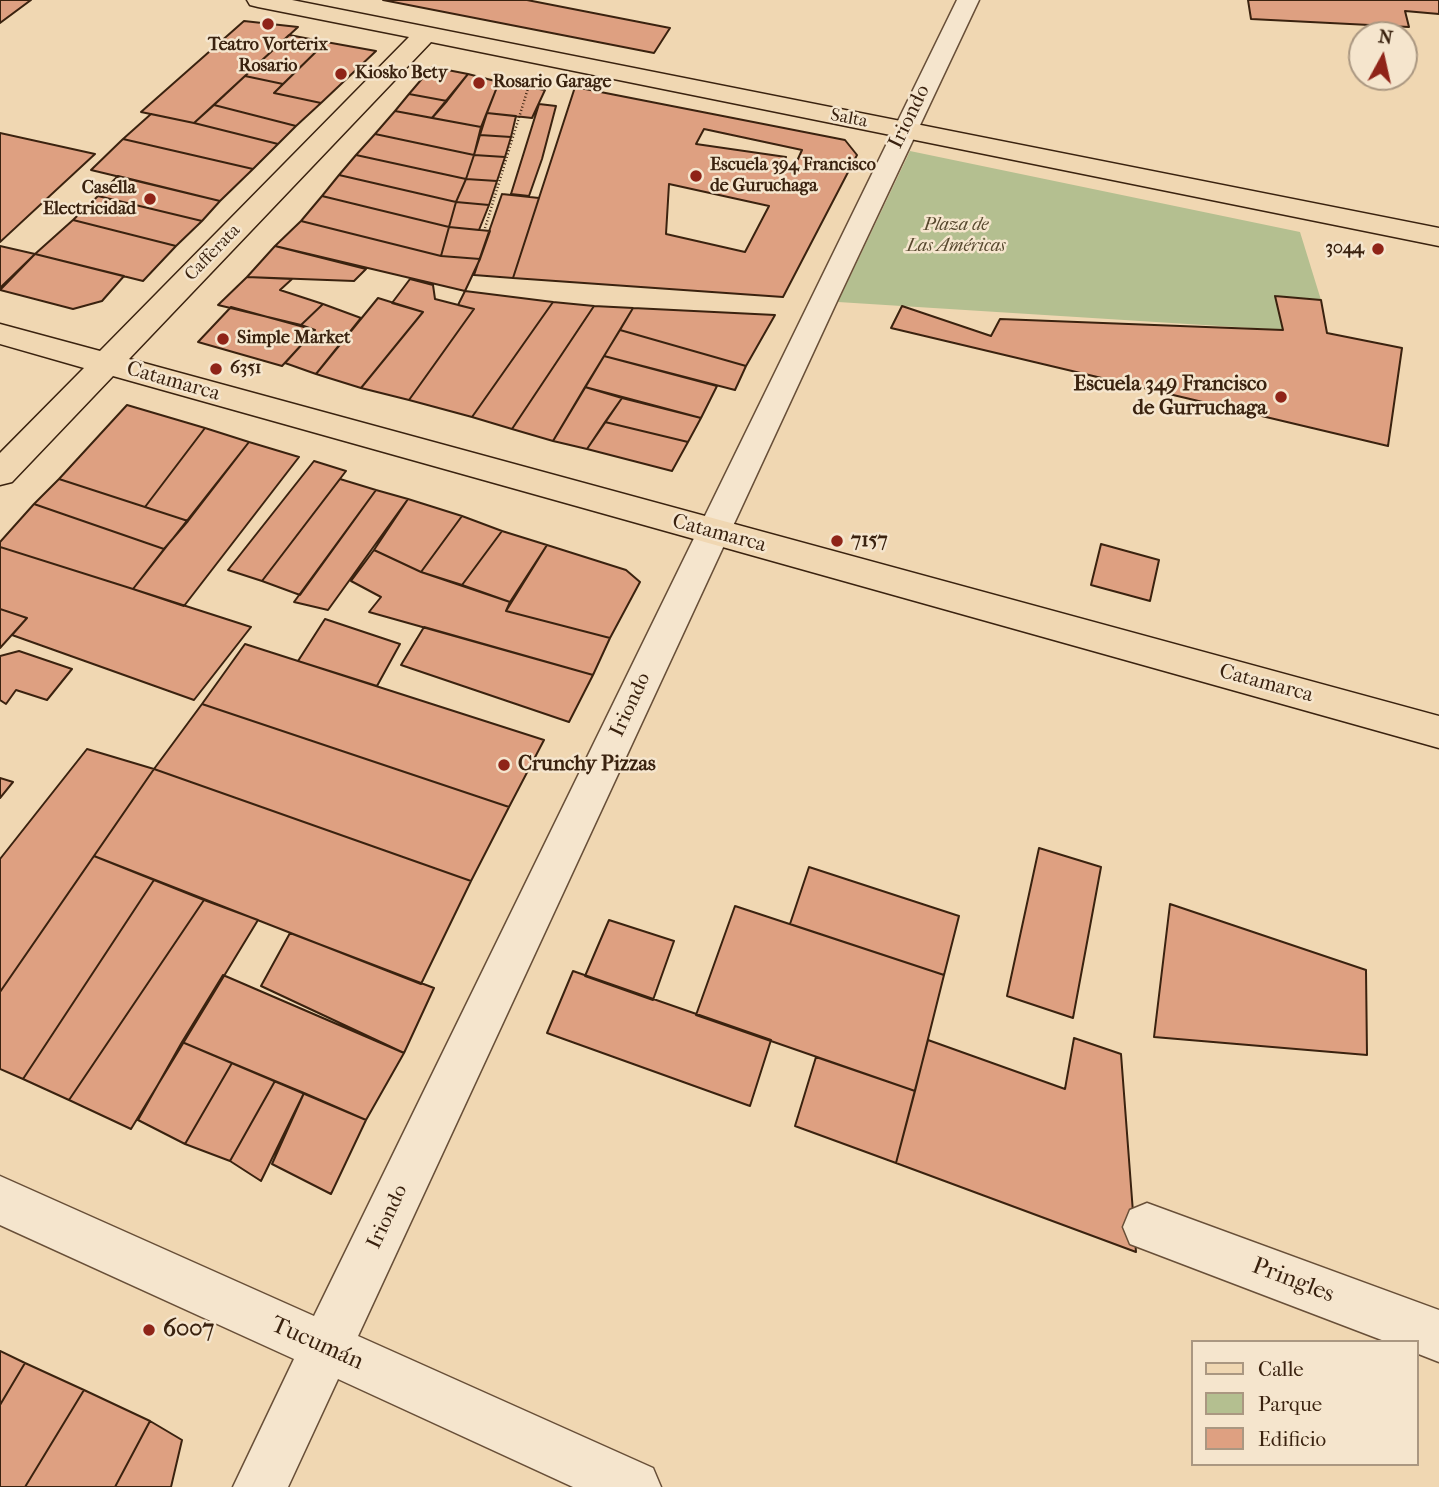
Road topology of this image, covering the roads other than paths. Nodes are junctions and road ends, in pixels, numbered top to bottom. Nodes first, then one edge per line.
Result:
1 (258, 0) edge
2 (968, 0) edge
3 (426, 34) junction
4 (904, 130) junction
5 (1439, 237) edge
6 (0, 334) edge
7 (106, 363) junction
8 (0, 473) edge
9 (713, 533) junction
10 (1439, 732) edge
11 (0, 1200) edge
12 (1147, 1227) dead end
13 (1439, 1336) edge
14 (326, 1348) junction
15 (260, 1487) edge
16 (634, 1487) edge

1 - 3 main road, Salta
2 - 4 street, Iriondo
3 - 4 main road, Salta
3 - 7 main road, Cafferata
4 - 5 main road, Salta
4 - 9 street, Iriondo
6 - 7 main road, Catamarca
7 - 8 main road, Cafferata
7 - 9 main road, Catamarca
9 - 10 main road, Catamarca
9 - 14 street, Iriondo
11 - 14 street, Tucumán
12 - 13 street, Pringles
14 - 15 street, Iriondo
14 - 16 street, Tucumán

